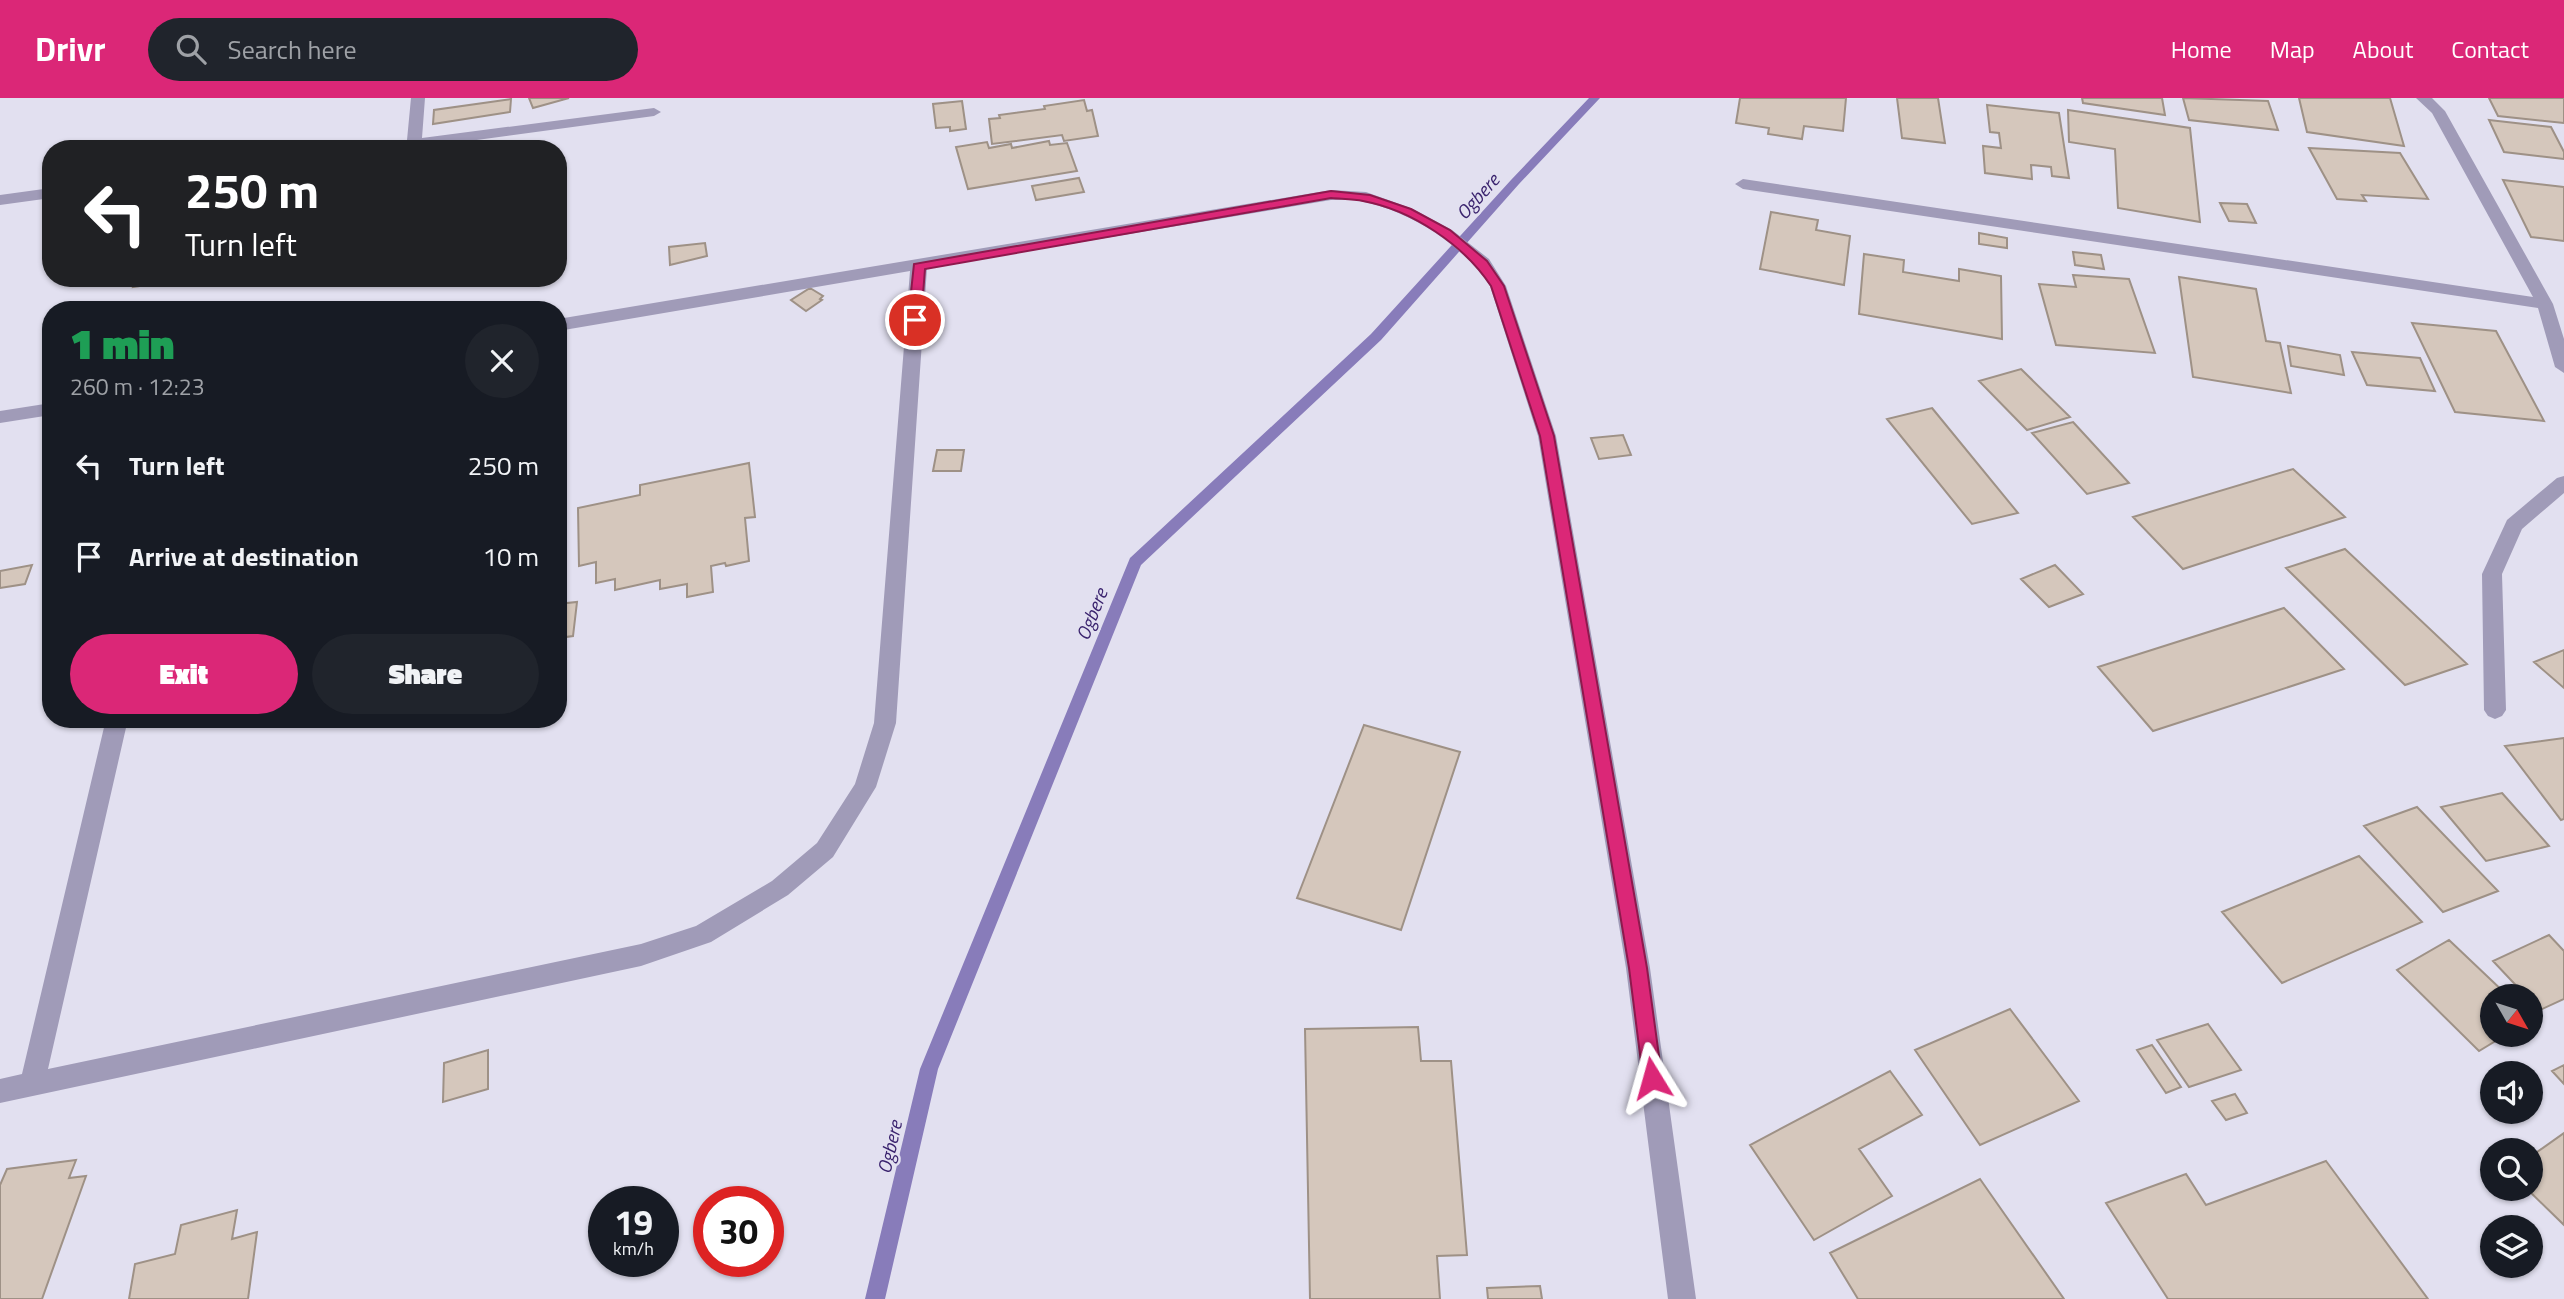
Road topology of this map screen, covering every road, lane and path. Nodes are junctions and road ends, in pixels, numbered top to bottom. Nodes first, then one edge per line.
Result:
1 (418, 98) edge
2 (2423, 98) edge
3 (654, 112) dead end
4 (414, 140) edge
5 (437, 140) edge
6 (1743, 184) dead end
7 (42, 194) edge
8 (0, 200) edge
9 (919, 266) junction
10 (2544, 304) junction
11 (567, 324) edge
12 (2564, 367) edge
13 (42, 410) edge
14 (0, 417) edge
15 (2564, 483) edge
16 (2495, 710) dead end
17 (115, 728) edge
18 (32, 1083) junction
19 (0, 1091) edge
20 (1682, 1299) edge

1 - 4 street
2 - 10 street
3 - 5 street
6 - 10 street
7 - 8 street
9 - 11 street
9 - 18 street
9 - 20 street
10 - 12 street
13 - 14 street
15 - 16 street
17 - 18 street
18 - 19 street

